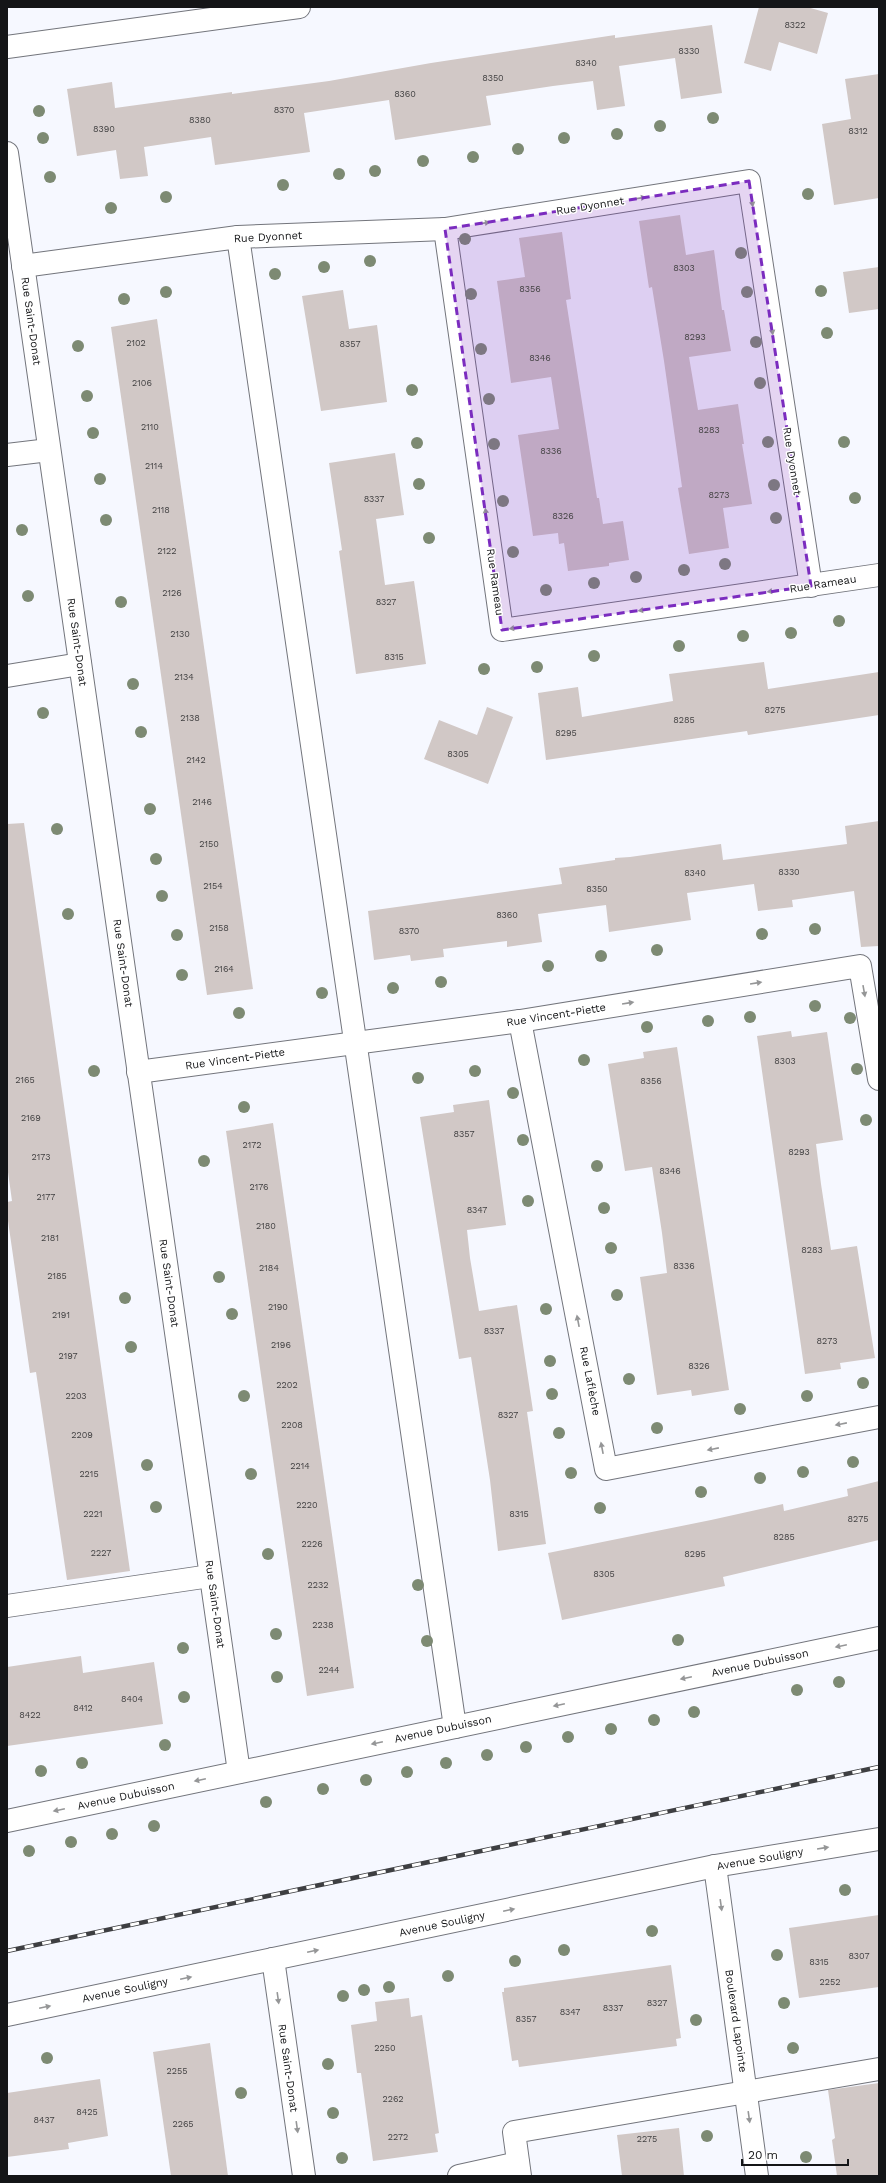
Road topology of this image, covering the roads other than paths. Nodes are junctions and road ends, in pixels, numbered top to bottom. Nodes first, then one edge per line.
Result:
1 (300, 7) edge
2 (7, 47) edge
3 (7, 153) edge
4 (445, 229) junction
5 (13, 234) edge
6 (238, 237) junction
7 (23, 266) junction
8 (49, 450) junction
9 (7, 456) edge
10 (879, 576) edge
11 (811, 586) junction
12 (80, 664) junction
13 (7, 676) edge
14 (520, 1021) junction
15 (355, 1042) junction
16 (138, 1072) junction
17 (879, 1079) edge
18 (879, 1417) edge
19 (210, 1576) junction
20 (7, 1606) edge
21 (879, 1638) edge
22 (455, 1727) junction
23 (239, 1772) junction
24 (7, 1821) edge
25 (879, 1839) edge
26 (715, 1866) junction
27 (273, 1960) junction
28 (7, 2015) edge
29 (879, 2069) edge
30 (746, 2093) junction
31 (519, 2169) edge
32 (304, 2176) edge
33 (459, 2176) edge
34 (757, 2176) edge

1 - 2 street
3 - 5 street, Rue Saint-Donat
4 - 6 street, Rue Dyonnet
11 -> 4 street, Rue Rameau
4 -> 11 street, Rue Dyonnet
5 - 7 street, Rue Saint-Donat
6 - 7 street, Rue Dyonnet
6 - 15 street
7 - 8 street, Rue Saint-Donat
8 - 9 street
8 - 12 street, Rue Saint-Donat
10 - 11 street, Rue Rameau
12 - 13 street
12 - 16 street, Rue Saint-Donat
14 - 15 street, Rue Vincent-Piette
14 -> 17 street, Rue Vincent-Piette
18 -> 14 street, Rue Laflèche
15 - 16 street, Rue Vincent-Piette
15 - 22 street
16 - 19 street, Rue Saint-Donat
19 - 20 street
19 - 23 street, Rue Saint-Donat
21 -> 22 street, Avenue Dubuisson
22 -> 23 street, Avenue Dubuisson
23 -> 24 street, Avenue Dubuisson
26 -> 25 street, Avenue Souligny
27 -> 26 street, Avenue Souligny
26 -> 30 street, Boulevard Lapointe
28 -> 27 street, Avenue Souligny
27 -> 32 street, Rue Saint-Donat
29 - 30 street
30 - 31 street
30 -> 34 street, Boulevard Lapointe
31 - 33 street

